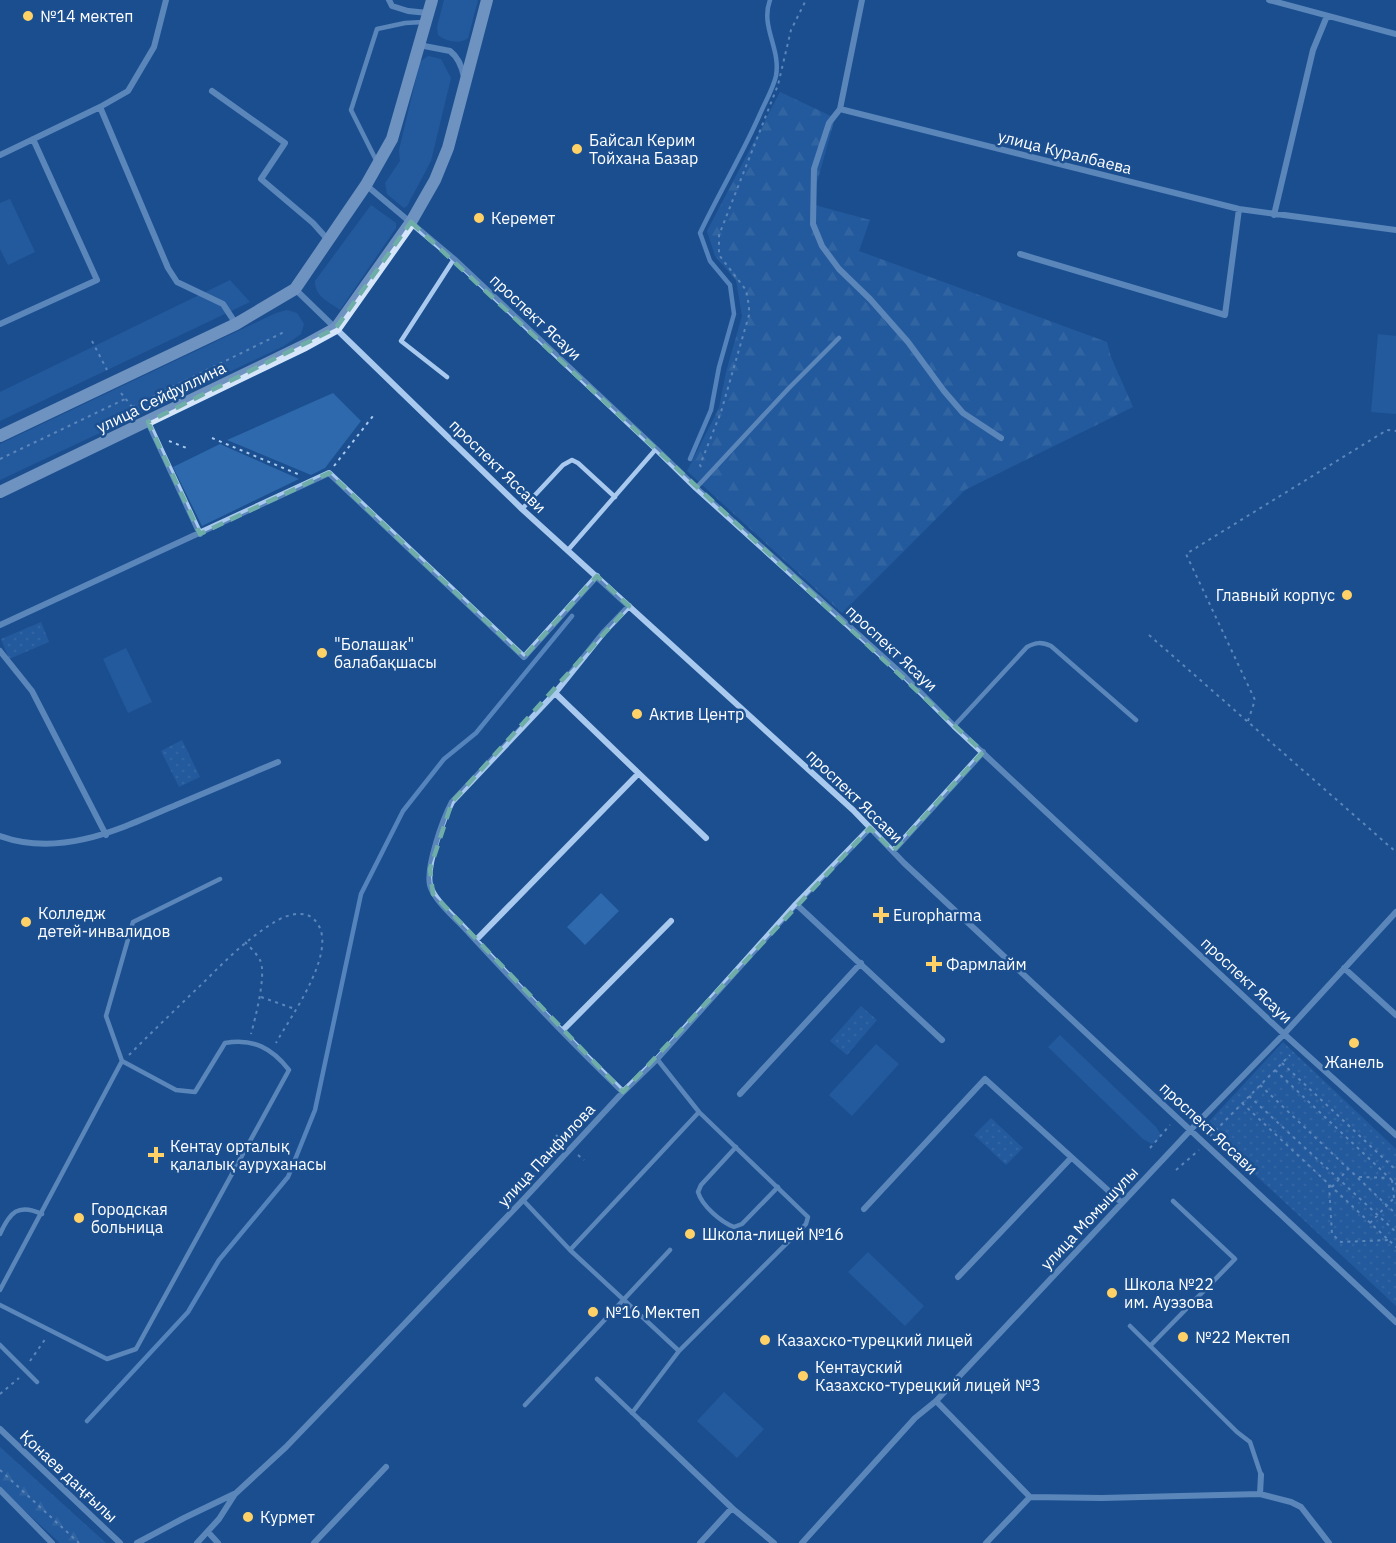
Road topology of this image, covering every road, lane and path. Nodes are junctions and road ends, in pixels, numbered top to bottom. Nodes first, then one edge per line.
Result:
1 (166, 0) edge
2 (389, 0) edge
3 (432, 0) edge
4 (487, 0) edge
5 (806, 0) edge
6 (862, 0) edge
7 (1269, 0) edge
8 (1327, 16) junction
9 (427, 17) junction
10 (1396, 34) edge
11 (419, 45) junction
12 (465, 84) junction
13 (212, 91) dead end
14 (100, 107) junction
15 (840, 109) junction
16 (33, 139) junction
17 (0, 155) edge
18 (378, 165) junction
19 (366, 184) junction
20 (1239, 209) junction
21 (1274, 215) junction
22 (411, 222) junction
23 (1396, 230) edge
24 (328, 241) junction
25 (1020, 254) dead end
26 (454, 259) junction
27 (295, 289) junction
28 (0, 324) edge
29 (236, 324) junction
30 (336, 328) junction
31 (284, 333) dead end
32 (839, 338) dead end
33 (447, 376) dead end
34 (125, 399) dead end
35 (132, 407) dead end
36 (373, 416) dead end
37 (148, 422) junction
38 (1396, 431) edge
39 (153, 434) junction
40 (0, 436) edge
41 (212, 438) dead end
42 (1001, 438) dead end
43 (656, 448) junction
44 (189, 449) dead end
45 (0, 459) edge
46 (329, 473) junction
47 (708, 476) junction
48 (314, 481) junction
49 (696, 488) junction
50 (0, 492) edge
51 (615, 497) junction
52 (522, 509) junction
53 (200, 534) junction
54 (568, 550) junction
55 (597, 576) junction
56 (629, 606) junction
57 (0, 625) edge
58 (1149, 635) dead end
59 (0, 651) edge
60 (555, 693) junction
61 (1136, 720) dead end
62 (1248, 722) junction
63 (954, 726) junction
64 (983, 752) junction
65 (278, 762) dead end
66 (638, 774) junction
67 (870, 828) junction
68 (106, 835) junction
69 (0, 836) edge
70 (706, 838) dead end
71 (893, 851) junction
72 (1396, 852) edge
73 (220, 879) dead end
74 (796, 904) junction
75 (1396, 912) edge
76 (671, 921) dead end
77 (476, 940) junction
78 (245, 942) junction
79 (861, 963) junction
80 (1344, 968) junction
81 (260, 997) junction
82 (295, 1009) junction
83 (1396, 1015) edge
84 (562, 1031) junction
85 (1284, 1034) junction
86 (942, 1040) dead end
87 (249, 1042) junction
88 (1299, 1047) junction
89 (271, 1051) junction
90 (657, 1059) junction
91 (122, 1061) junction
92 (1282, 1063) junction
93 (1275, 1070) junction
94 (1260, 1085) junction
95 (622, 1092) junction
96 (741, 1094) dead end
97 (1249, 1096) junction
98 (1242, 1103) junction
99 (699, 1112) junction
100 (1177, 1116) junction
101 (1191, 1129) junction
102 (1396, 1135) edge
103 (1205, 1144) junction
104 (736, 1147) junction
105 (1150, 1148) dead end
106 (1071, 1158) junction
107 (1348, 1169) junction
108 (1176, 1170) dead end
109 (1396, 1170) edge
110 (1357, 1177) junction
111 (1339, 1179) junction
112 (1391, 1179) junction
113 (1396, 1184) edge
114 (1330, 1186) junction
115 (778, 1187) junction
116 (1395, 1199) edge
117 (523, 1200) junction
118 (1173, 1201) dead end
119 (1122, 1203) junction
120 (1387, 1205) junction
121 (864, 1209) dead end
122 (42, 1214) junction
123 (1396, 1214) edge
124 (1377, 1215) junction
125 (1370, 1223) junction
126 (1396, 1232) edge
127 (0, 1234) edge
128 (1396, 1238) edge
129 (1389, 1241) junction
130 (1396, 1247) edge
131 (570, 1250) junction
132 (670, 1250) dead end
133 (958, 1277) dead end
134 (0, 1290) edge
135 (624, 1300) junction
136 (0, 1305) edge
137 (1396, 1322) edge
138 (1130, 1326) dead end
139 (0, 1345) edge
140 (1151, 1345) junction
141 (678, 1351) junction
142 (597, 1379) dead end
143 (37, 1382) dead end
144 (936, 1401) junction
145 (525, 1406) dead end
146 (632, 1413) junction
147 (643, 1423) joint
148 (0, 1429) edge
149 (386, 1467) dead end
150 (0, 1470) edge
151 (1261, 1475) joint
152 (0, 1490) edge
153 (235, 1494) junction
154 (1260, 1494) junction
155 (1030, 1497) junction
156 (732, 1508) junction
157 (208, 1532) junction
158 (52, 1543) edge
159 (79, 1543) edge
160 (120, 1543) edge
161 (137, 1543) edge
162 (197, 1543) edge
163 (218, 1543) edge
164 (314, 1543) edge
165 (700, 1543) edge
166 (774, 1543) edge
167 (802, 1543) edge
168 (986, 1543) edge
169 (1329, 1543) edge

1 - 14 street
2 - 9 street
3 - 9 main road
4 - 12 main road
5 - 47 path
6 - 15 street
7 - 8 street
8 - 10 street
8 - 21 street
9 - 11 main road
9 - 18 lane
11 - 12 street
11 - 18 main road
12 - 22 main road
13 - 24 street
14 - 16 street
14 - 29 street
15 - 20 street, улица Куралбаева
15 - 42 street
16 - 17 street
16 - 28 street
18 - 19 main road
19 - 22 street, проспект Ясауи
19 - 24 main road
20 - 21 street, улица Куралбаева
20 - 25 street
21 - 23 street, улица Куралбаева
22 - 26 street, проспект Ясауи
22 - 30 main road
24 - 27 main road
26 - 33 lane
26 - 43 street, проспект Ясауи
27 - 29 main road, улица Сейфуллина
27 - 30 street, проспект Яссави
29 - 40 main road, улица Сейфуллина
30 - 37 main road, улица Сейфуллина
30 - 52 street, проспект Яссави
31 - 35 path
32 - 47 lane
34 - 45 path
36 - 46 path
37 - 39 street
37 - 50 main road, улица Сейфуллина
38 - 62 path
39 - 44 path
39 - 53 street
41 - 48 path
43 - 49 street, проспект Ясауи
43 - 51 lane
46 - 48 street
46 - 55 street
47 - 49 lane
48 - 53 street
49 - 63 street, проспект Ясауи
51 - 52 lane
51 - 54 lane
52 - 54 street, проспект Яссави
53 - 57 street
54 - 55 street, проспект Яссави
55 - 56 street, проспект Яссави
56 - 60 street
56 - 67 street, проспект Яссави
58 - 62 path
59 - 68 street
60 - 66 street
60 - 77 street
61 - 63 lane
62 - 72 path
63 - 64 street, проспект Ясауи
64 - 71 street
64 - 85 street, проспект Ясауи
65 - 68 street
66 - 70 street
66 - 77 street
67 - 71 street, проспект Яссави
67 - 74 street, улица Панфилова
68 - 69 street
71 - 100 street, проспект Яссави
73 - 91 lane
74 - 79 street
74 - 90 street, улица Панфилова
75 - 80 street, улица Момышулы
76 - 84 street
77 - 84 street
78 - 81 path
78 - 82 path
78 - 91 path
79 - 86 street
79 - 96 street
80 - 83 street
80 - 85 street, улица Момышулы
81 - 82 path
81 - 87 path
82 - 89 path
84 - 95 street
85 - 88 street, проспект Ясауи
85 - 101 street, улица Момышулы
87 - 89 lane
87 - 91 lane
88 - 92 path
88 - 102 street, проспект Ясауи
89 - 136 lane
90 - 95 street, улица Панфилова
90 - 99 lane
91 - 122 lane
92 - 93 path
92 - 109 path
93 - 94 path
93 - 112 path
94 - 97 path
94 - 107 path
95 - 117 street, улица Панфилова
97 - 98 path
97 - 111 path
98 - 103 path
98 - 114 path
99 - 104 lane
99 - 131 lane
100 - 101 street, проспект Яссави
100 - 105 path
101 - 103 street, проспект Яссави
101 - 119 street, улица Момышулы
103 - 108 path
103 - 137 street, проспект Яссави
104 - 115 lane
104 - 115 lane
106 - 119 street
106 - 121 street
106 - 133 street
107 - 110 path
107 - 111 path
110 - 112 path
110 - 120 path
111 - 114 path
111 - 124 path
112 - 113 path
112 - 116 path
114 - 125 path
114 - 129 path
115 - 141 lane
116 - 120 path
117 - 131 lane
117 - 153 street, улица Панфилова
118 - 140 lane
119 - 144 street, улица Момышулы
120 - 123 path
120 - 124 path
122 - 127 lane
122 - 134 lane
124 - 125 path
124 - 126 path
125 - 129 path
128 - 129 path
129 - 130 path
131 - 135 lane
132 - 135 lane
135 - 141 lane
135 - 145 lane
138 - 140 lane
139 - 143 lane
140 - 151 lane
141 - 146 lane
142 - 146 lane
144 - 155 street
144 - 167 street, улица Момышулы
146 - 147 lane
147 - 156 street
148 - 160 street, Қонаев даңғылы
149 - 164 street
150 - 159 path
151 - 154 street
152 - 158 street
153 - 157 street, улица Панфилова
153 - 161 street, улица Панфилова
154 - 155 street
154 - 169 street
155 - 168 street
156 - 165 street
156 - 166 street
157 - 162 street, улица Панфилова
157 - 163 street

